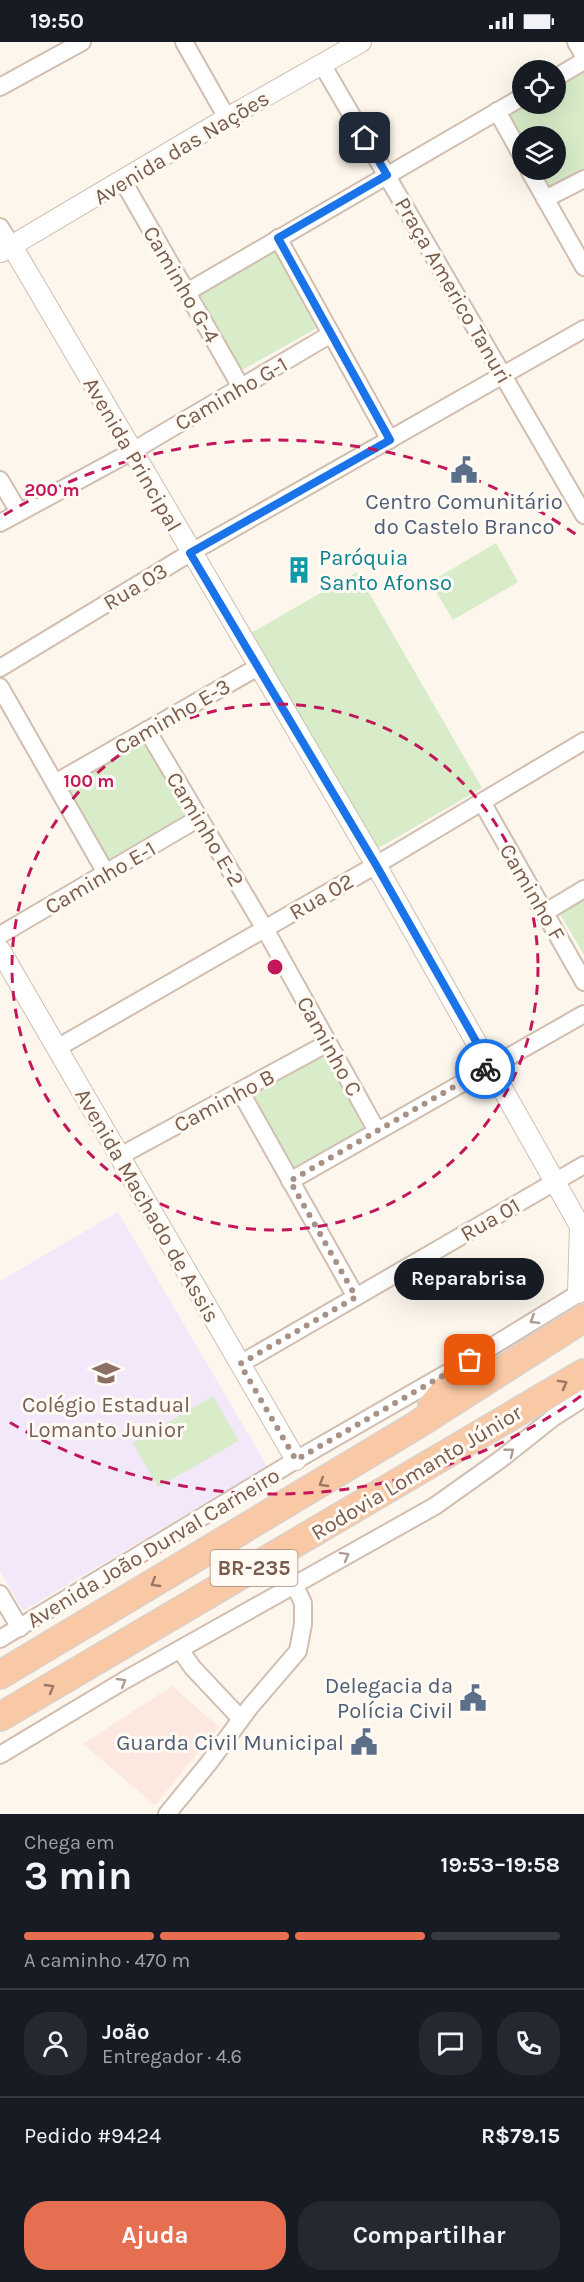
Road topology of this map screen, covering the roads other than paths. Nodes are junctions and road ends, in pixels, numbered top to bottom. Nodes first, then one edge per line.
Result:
1 (82, 42) edge
2 (184, 42) edge
3 (576, 42) edge
4 (356, 43) edge
5 (584, 56) edge
6 (584, 61) edge
7 (323, 66) junction
8 (566, 72) edge
9 (0, 87) edge
10 (512, 103) edge
11 (497, 111) junction
12 (227, 118) junction
13 (512, 138) edge
14 (387, 175) junction
15 (584, 179) edge
16 (535, 180) edge
17 (123, 181) junction
18 (545, 199) junction
19 (0, 227) edge
20 (278, 238) junction
21 (6, 250) edge
22 (584, 267) edge
23 (187, 292) junction
24 (584, 329) edge
25 (331, 334) junction
26 (504, 376) junction
27 (241, 387) junction
28 (390, 440) junction
29 (131, 452) junction
30 (0, 480) edge
31 (19, 512) junction
32 (584, 514) edge
33 (0, 523) edge
34 (190, 553) junction
35 (258, 667) junction
36 (0, 668) edge
37 (0, 687) edge
38 (147, 730) junction
39 (584, 741) edge
40 (55, 783) junction
41 (482, 802) junction
42 (199, 818) junction
43 (376, 865) junction
44 (106, 873) junction
45 (584, 889) edge
46 (544, 913) junction
47 (265, 929) junction
48 (0, 935) edge
49 (0, 951) edge
50 (584, 982) edge
51 (584, 1014) edge
52 (328, 1043) junction
53 (57, 1048) junction
54 (490, 1066) junction
55 (240, 1091) junction
56 (377, 1131) junction
57 (120, 1156) junction
58 (584, 1165) edge
59 (290, 1181) junction
60 (555, 1182) junction
61 (582, 1227) edge
62 (356, 1297) junction
63 (582, 1300) edge
64 (470, 1360) junction
65 (240, 1364) junction
66 (584, 1373) edge
67 (584, 1398) edge
68 (415, 1426) junction
69 (296, 1460) junction
70 (294, 1584) junction
71 (0, 1594) edge
72 (20, 1628) junction
73 (0, 1639) edge
74 (180, 1650) junction
75 (0, 1675) edge
76 (0, 1717) edge
77 (241, 1719) junction
78 (0, 1755) edge
79 (167, 1814) edge

1 - 9 street
2 - 12 street
3 - 5 street
4 - 7 street, Avenida das Nações
6 - 8 street
7 - 12 street, Avenida das Nações
7 - 14 street, Praça Americo Tanuri
10 - 11 street
11 - 13 street
11 - 14 street
12 - 17 street, Avenida das Nações
14 - 20 street
14 - 26 street, Praça Americo Tanuri
15 - 18 street
16 - 18 street
17 - 21 street, Avenida das Nações
17 - 23 street, Caminho G-4
18 - 22 street
19 - 21 street
20 - 23 street
20 - 25 street
21 - 29 street, Avenida Principal
23 - 27 street, Caminho G-4
24 - 26 street, Rua 03
25 - 27 street, Caminho G-1
25 - 28 street
26 - 28 street, Rua 03
26 - 32 street, Praça Americo Tanuri
27 - 29 street, Caminho G-1
28 - 34 street, Rua 03
29 - 31 street, Caminho G-1
29 - 34 street, Avenida Principal
30 - 31 street
31 - 33 street, Caminho G-1
34 - 35 street, Avenida Principal
34 - 36 street, Rua 03
35 - 38 street, Caminho E-3
35 - 43 street, Avenida Principal
37 - 40 street
38 - 40 street, Caminho E-3
38 - 42 street, Caminho E-2
39 - 41 street, Rua 02
40 - 44 street
41 - 43 street, Rua 02
41 - 46 street, Caminho F
42 - 44 street, Caminho E-1
42 - 47 street, Caminho E-2
43 - 47 street, Rua 02
43 - 54 street, Avenida Principal
44 - 48 street, Caminho E-1
45 - 46 street
46 - 50 street, Caminho F
47 - 52 street, Caminho C
47 - 53 street, Rua 02
49 - 53 street, Avenida Machado de Assis
51 - 54 street
52 - 55 street, Caminho B
52 - 56 street, Caminho C
53 - 57 street, Avenida Machado de Assis
54 - 56 street
54 - 60 street, Avenida Principal
55 - 57 street, Caminho B
55 - 59 street
56 - 59 street
57 - 65 street, Avenida Machado de Assis
58 - 60 street, Rua 01
59 - 62 street
60 - 61 street, Avenida Principal
60 - 62 street, Rua 01
61 - 63 street, Avenida Principal
62 - 65 street, Rua 01
63 -> 64 street, Avenida João Durval Carneiro
63 - 68 highway, Rodovia Lomanto Júnior / BR-235
64 - 68 highway
64 - 69 street, Avenida João Durval Carneiro
65 - 69 street, Avenida Machado de Assis
76 -> 66 highway, Rodovia Lomanto Júnior / BR-235
70 -> 67 street
68 -> 75 highway, Rodovia Lomanto Júnior / BR-235
69 - 72 street, Avenida João Durval Carneiro
70 - 74 street
70 - 77 street
71 - 72 street
72 - 73 street, Avenida João Durval Carneiro
74 - 77 street
78 -> 74 street
77 - 79 street

